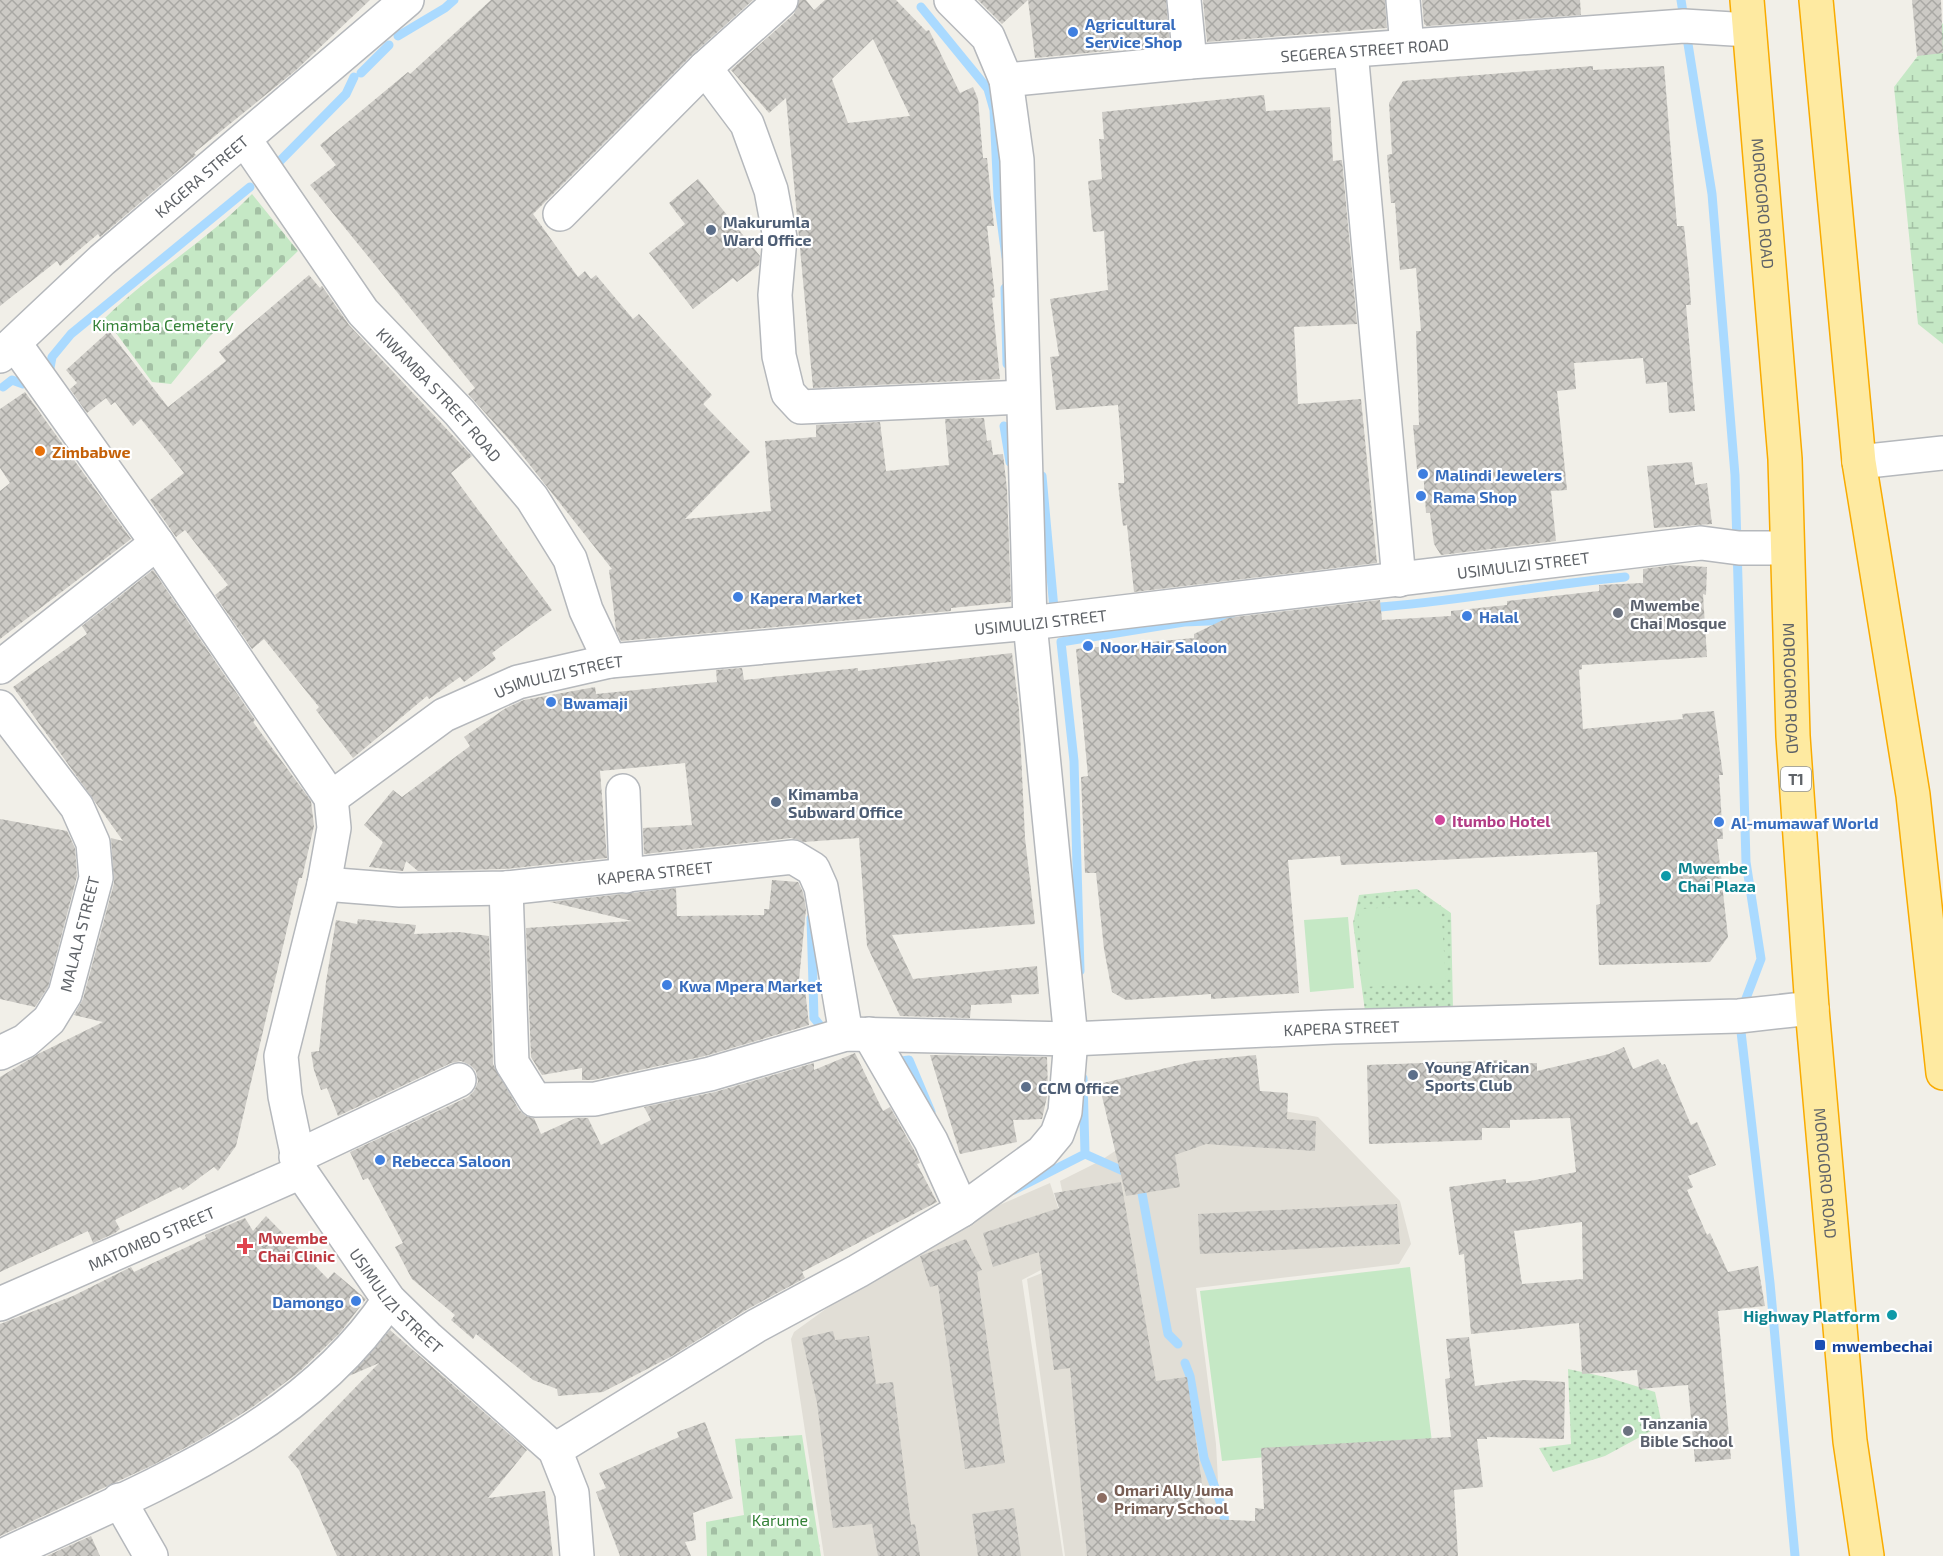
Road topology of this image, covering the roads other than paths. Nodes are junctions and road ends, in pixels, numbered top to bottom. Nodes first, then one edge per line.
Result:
1 (407, 0) edge
2 (781, 0) edge
3 (951, 0) edge
4 (1184, 0) edge
5 (1403, 0) edge
6 (1816, 0) edge
7 (1740, 19) edge
8 (1407, 46) junction
9 (1351, 51) junction
10 (1190, 62) junction
11 (705, 68) junction
12 (1006, 80) junction
13 (245, 140) junction
14 (560, 214) dead end
15 (8, 350) edge
16 (1023, 397) junction
17 (1943, 453) edge
18 (1859, 462) junction
19 (157, 543) junction
20 (1786, 548) junction
21 (1399, 580) junction
22 (1030, 623) junction
23 (610, 661) junction
24 (0, 667) edge
25 (0, 706) edge
26 (623, 790) dead end
27 (331, 798) junction
28 (626, 876) junction
29 (324, 884) junction
30 (506, 888) junction
31 (1938, 987) edge
32 (1812, 1008) junction
33 (858, 1034) junction
34 (1071, 1039) junction
35 (0, 1053) edge
36 (1943, 1073) edge
37 (459, 1080) dead end
38 (299, 1165) junction
39 (962, 1210) junction
40 (389, 1300) junction
41 (0, 1304) edge
42 (555, 1450) junction
43 (119, 1500) junction
44 (2, 1556) edge
45 (151, 1556) edge
46 (577, 1556) edge
47 (1867, 1556) edge

1 - 13 street, KAGERA STREET
2 - 11 street
3 - 12 street
4 - 10 street
5 - 8 street
6 - 18 highway
7 - 8 street, SEGEREA STREET ROAD
7 - 20 highway, MOROGORO ROAD / T1
8 - 9 street, SEGEREA STREET ROAD
9 - 10 street, SEGEREA STREET ROAD
9 - 21 street
10 - 12 street, SEGEREA STREET ROAD
11 - 14 street
11 - 16 street
12 - 16 street
13 - 15 street, KAGERA STREET
13 - 23 street, KIWAMBA STREET ROAD
15 - 19 street, USIMULIZI STREET
16 - 22 street
17 - 18 street
18 - 31 highway
19 - 24 street
19 - 27 street, USIMULIZI STREET
20 - 21 street, USIMULIZI STREET
20 - 32 highway, MOROGORO ROAD / T1
21 - 22 street, USIMULIZI STREET
22 - 23 street, USIMULIZI STREET
22 - 34 street
23 - 27 street, USIMULIZI STREET
25 - 35 street, MALALA STREET
26 - 28 street
27 - 29 street, USIMULIZI STREET
28 - 30 street, KAPERA STREET
28 - 33 street, KAPERA STREET
29 - 30 street, KAPERA STREET
29 - 38 street, USIMULIZI STREET
30 - 33 street
31 - 36 highway
32 - 34 street, KAPERA STREET
32 - 47 highway, MOROGORO ROAD / T1
33 - 34 street, KAPERA STREET
33 - 39 street
34 - 39 street
37 - 38 street, MATOMBO STREET
38 - 40 street, USIMULIZI STREET
38 - 41 street, MATOMBO STREET
39 - 42 street
40 - 42 street, USIMULIZI STREET
40 - 43 street
42 - 46 street, USIMULIZI STREET
43 - 44 street
43 - 45 street

